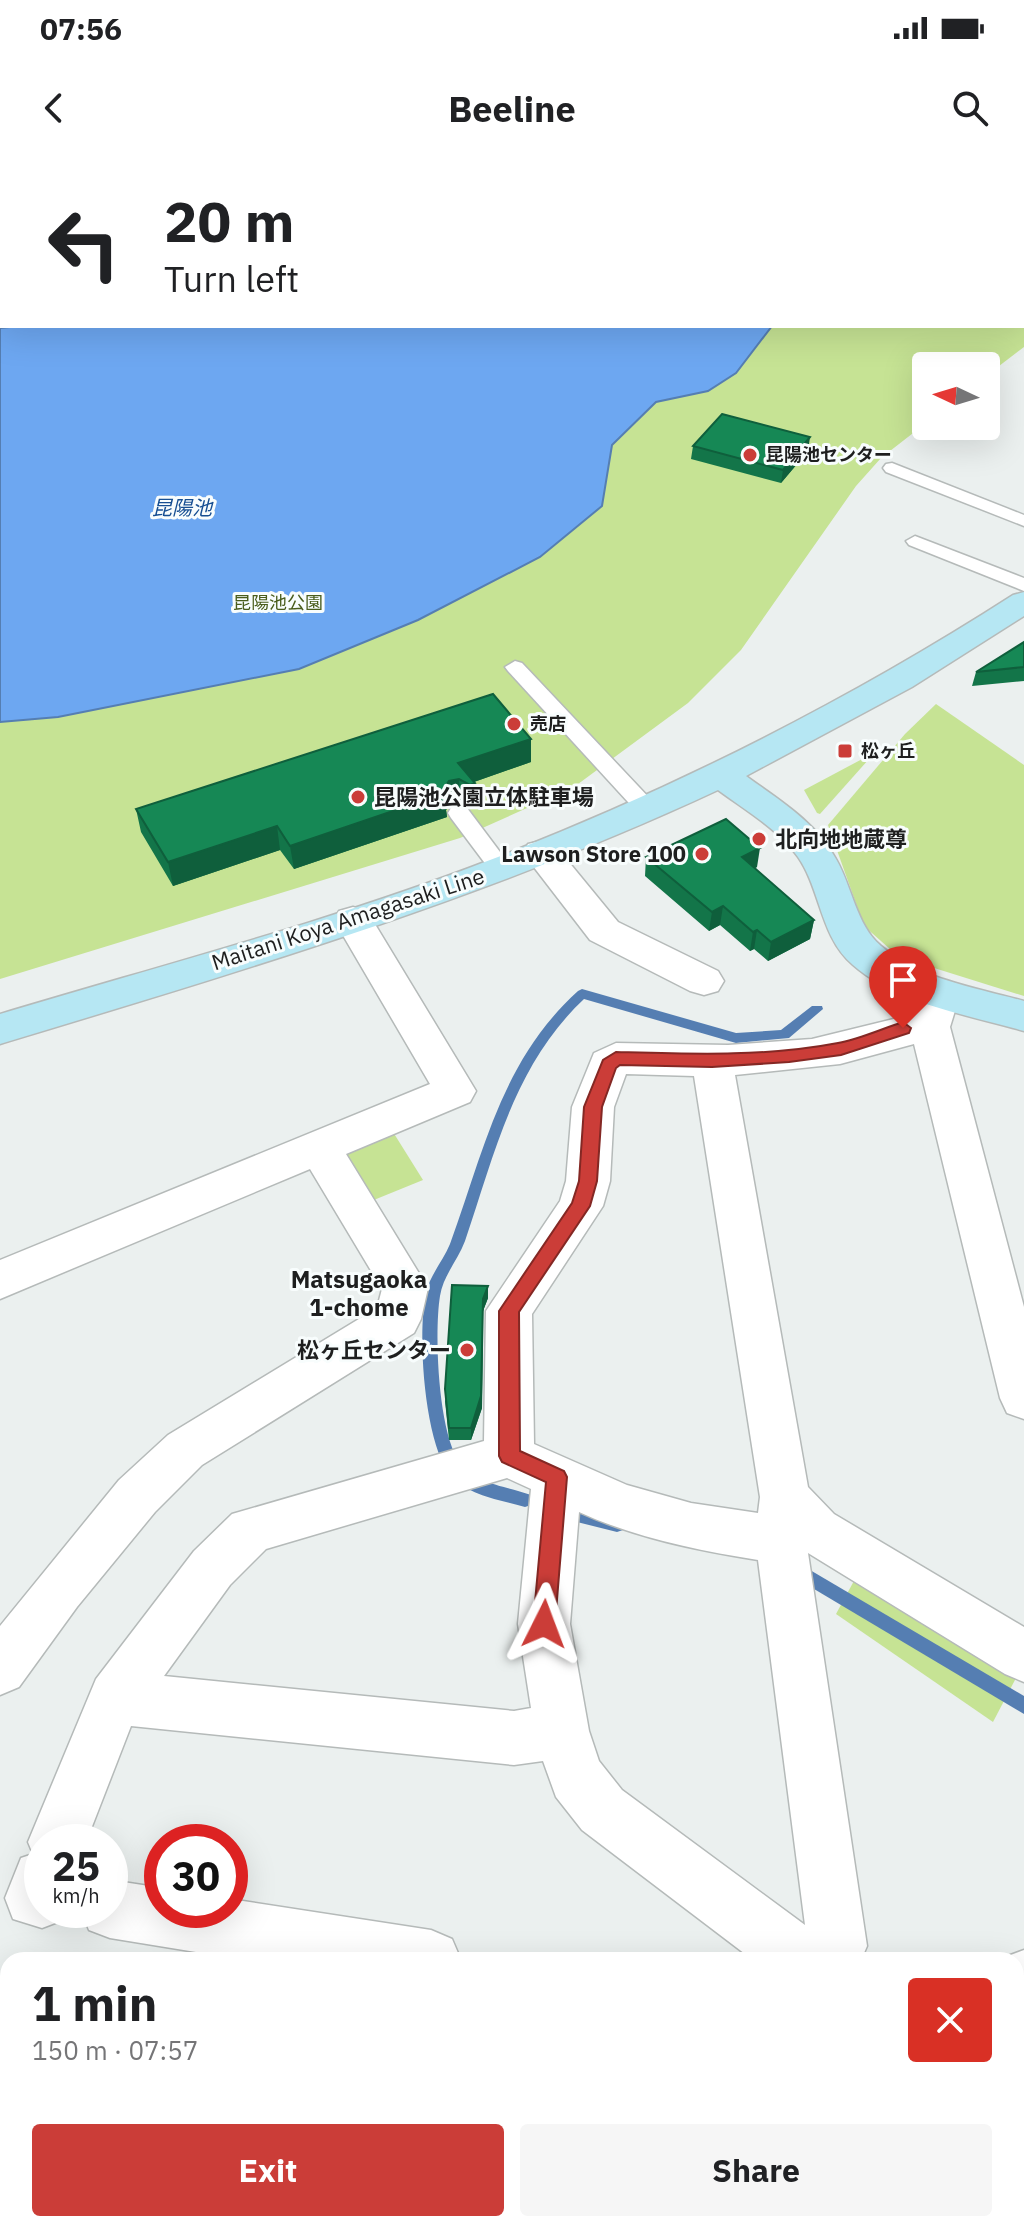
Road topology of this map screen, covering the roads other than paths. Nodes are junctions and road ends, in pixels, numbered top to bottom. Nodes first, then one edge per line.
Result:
1 (892, 468) dead end
2 (1024, 521) edge
3 (915, 541) dead end
4 (1024, 585) edge
5 (1024, 602) edge
6 (515, 667) dead end
7 (721, 774) junction
8 (647, 809) junction
9 (459, 813) edge
10 (541, 853) junction
11 (501, 869) junction
12 (353, 920) junction
13 (704, 981) dead end
14 (935, 1010) junction
15 (1024, 1016) edge
16 (0, 1029) edge
17 (712, 1061) junction
18 (319, 1147) junction
19 (0, 1280) edge
20 (1024, 1398) edge
21 (533, 1466) junction
22 (783, 1518) junction
23 (1024, 1656) edge
24 (0, 1669) edge
25 (115, 1698) junction
26 (562, 1731) junction
27 (64, 1824) edge
28 (128, 1912) edge
29 (381, 1952) edge
30 (791, 1952) edge
31 (834, 1952) edge

1 - 2 lane
3 - 4 lane
5 - 7 main road, Maitani Koya Amagasaki Line
6 - 8 lane
7 - 8 main road, Maitani Koya Amagasaki Line
7 - 14 main road
8 - 10 main road, Maitani Koya Amagasaki Line
9 - 11 lane
10 - 11 main road, Maitani Koya Amagasaki Line
10 - 13 street
11 - 12 main road, Maitani Koya Amagasaki Line
12 - 16 main road, Maitani Koya Amagasaki Line
12 - 18 street
14 - 15 main road
14 - 17 street
14 - 20 street
17 - 21 street
17 - 22 street
18 - 19 street
18 - 24 street
21 - 22 street
21 - 25 street
21 - 26 street
22 - 23 street
22 - 31 street
25 - 26 street
25 - 27 street
26 - 30 street
28 - 29 street

